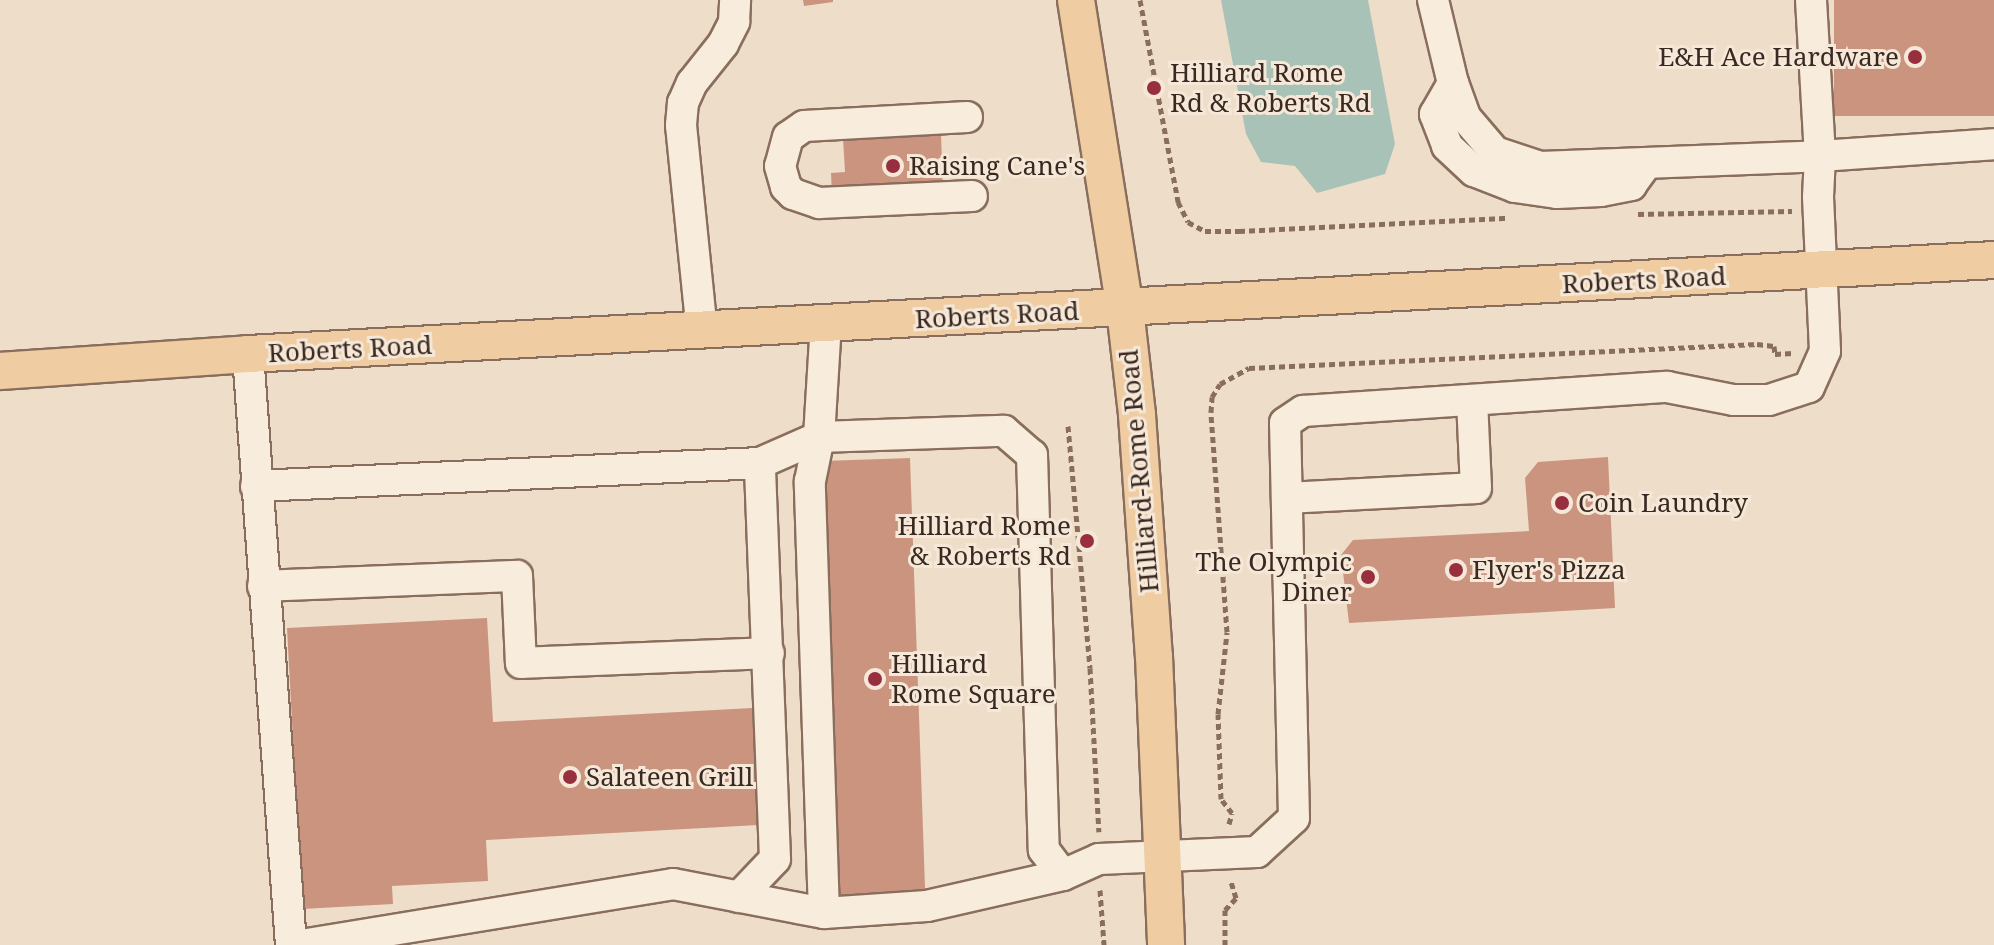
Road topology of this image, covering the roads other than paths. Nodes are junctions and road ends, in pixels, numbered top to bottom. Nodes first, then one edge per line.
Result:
1 (735, 0) edge
2 (1433, 0) edge
3 (1811, 0) edge
4 (1081, 5) edge
5 (967, 117) dead end
6 (1994, 144) edge
7 (1820, 156) junction
8 (972, 196) dead end
9 (1994, 260) edge
10 (1824, 269) junction
11 (1125, 309) junction
12 (826, 324) junction
13 (702, 332) junction
14 (248, 354) junction
15 (0, 371) edge
16 (1472, 401) junction
17 (819, 437) junction
18 (760, 463) junction
19 (256, 486) junction
20 (1287, 498) junction
21 (263, 586) junction
22 (769, 653) junction
23 (1162, 859) junction
24 (1063, 875) junction
25 (739, 897) junction
26 (824, 913) junction
27 (291, 945) edge
28 (301, 945) edge
29 (1166, 945) edge

1 - 13 lane
2 - 7 lane
3 - 7 lane
4 - 11 main road, Hilliard-Rome Road
5 - 8 lane
6 - 7 lane
7 - 10 lane
9 - 10 main road, Roberts Road
10 - 11 main road, Roberts Road
10 - 16 lane
11 - 12 main road, Roberts Road
11 - 23 main road, Hilliard-Rome Road
12 - 13 main road, Roberts Road
12 - 17 lane
13 - 14 main road, Roberts Road
14 - 15 main road, Roberts Road
14 - 19 lane
16 - 20 lane
16 - 20 lane
17 - 18 lane
17 - 24 lane
17 - 26 lane
18 - 19 lane
18 - 22 lane
19 - 21 lane
20 - 23 lane
21 - 22 lane
21 - 27 lane
22 - 25 lane
23 - 24 lane
23 - 29 main road, Hilliard-Rome Road
24 - 26 lane
25 - 26 lane
25 - 28 lane

